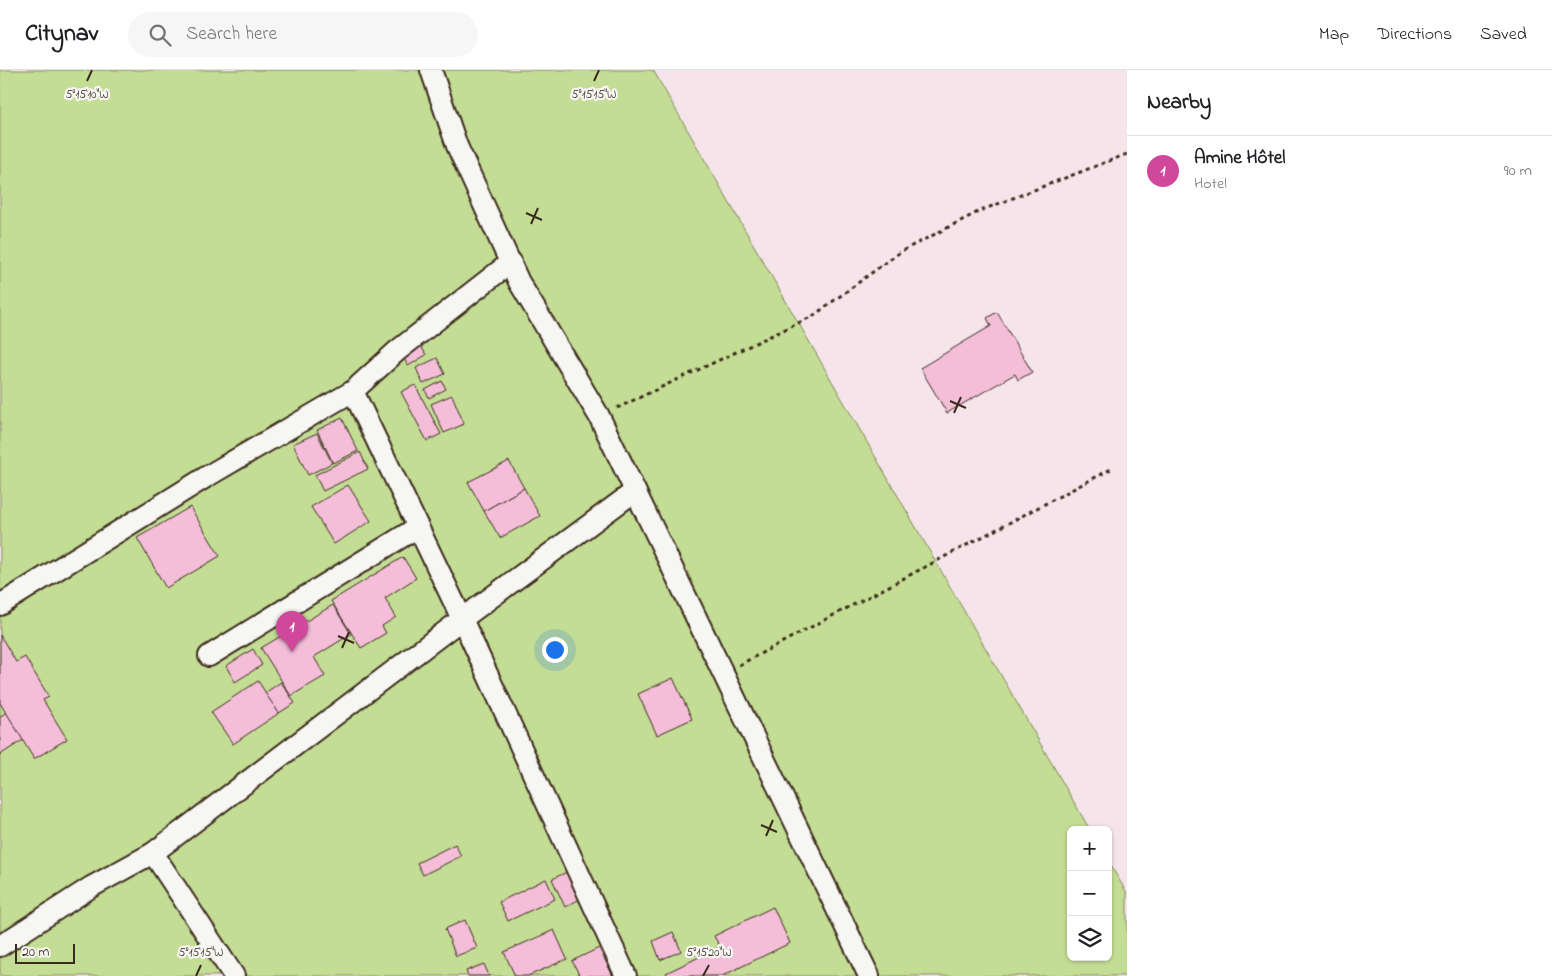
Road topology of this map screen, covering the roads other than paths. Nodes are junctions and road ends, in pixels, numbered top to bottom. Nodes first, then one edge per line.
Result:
1 (431, 70) edge
2 (511, 262) junction
3 (353, 391) junction
4 (635, 492) junction
5 (418, 527) junction
6 (0, 605) edge
7 (462, 619) junction
8 (209, 656) dead end
9 (153, 853) junction
10 (0, 946) edge
11 (234, 976) edge
12 (626, 976) edge
13 (869, 976) edge

1 - 2 street
2 - 3 street
2 - 4 street
3 - 5 street
3 - 6 street
4 - 7 street
4 - 13 street
5 - 7 street
5 - 8 street
7 - 9 street
7 - 12 street
9 - 10 street
9 - 11 street

